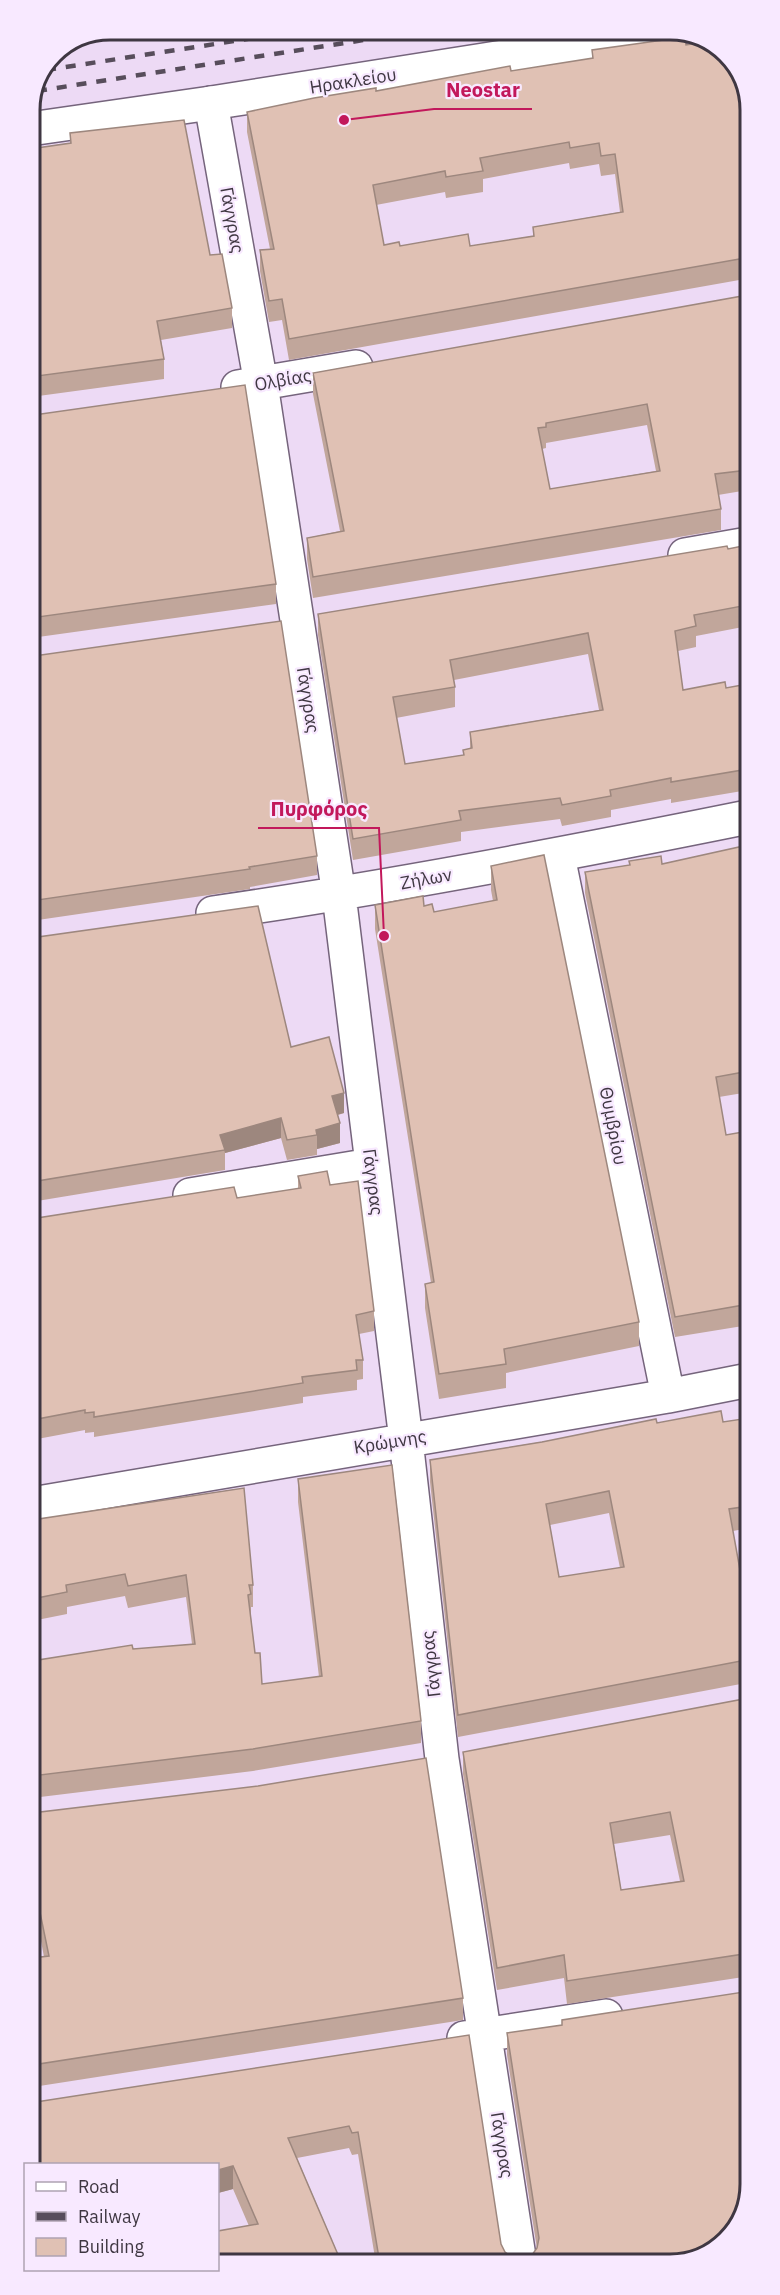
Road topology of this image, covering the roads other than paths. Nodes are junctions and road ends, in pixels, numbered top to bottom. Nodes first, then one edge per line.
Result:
1 (606, 41) edge
2 (212, 103) junction
3 (40, 128) edge
4 (388, 361) edge
5 (261, 384) junction
6 (203, 392) edge
7 (740, 545) edge
8 (655, 560) edge
9 (331, 614) edge
10 (282, 622) junction
11 (740, 819) edge
12 (558, 856) junction
13 (339, 895) junction
14 (185, 917) edge
15 (371, 1165) junction
16 (160, 1200) edge
17 (740, 1382) edge
18 (668, 1396) junction
19 (406, 1440) junction
20 (40, 1503) edge
21 (476, 1753) edge
22 (430, 1761) junction
23 (635, 2012) edge
24 (485, 2034) junction
25 (439, 2042) edge
26 (519, 2254) edge

1 - 2 street, Ηρακλείου
2 - 3 street, Ηρακλείου
2 - 5 street, Γάγγρας
4 - 5 street, Ολβίας
5 - 6 street, Ολβίας
5 - 10 street, Γάγγρας
7 - 8 street
9 - 10 street
10 - 13 street, Γάγγρας
11 - 12 street, Ζήλων
12 - 13 street, Ζήλων
12 - 18 street, Θυμβρίου
13 - 14 street, Ζήλων
13 - 15 street, Γάγγρας
15 - 16 street
15 - 19 street, Γάγγρας
17 - 18 street, Κρώμνης
18 - 19 street, Κρώμνης
19 - 20 street, Κρώμνης
19 - 22 street, Γάγγρας
21 - 22 street
22 - 24 street, Γάγγρας
23 - 24 street
24 - 25 street
24 - 26 street, Γάγγρας

